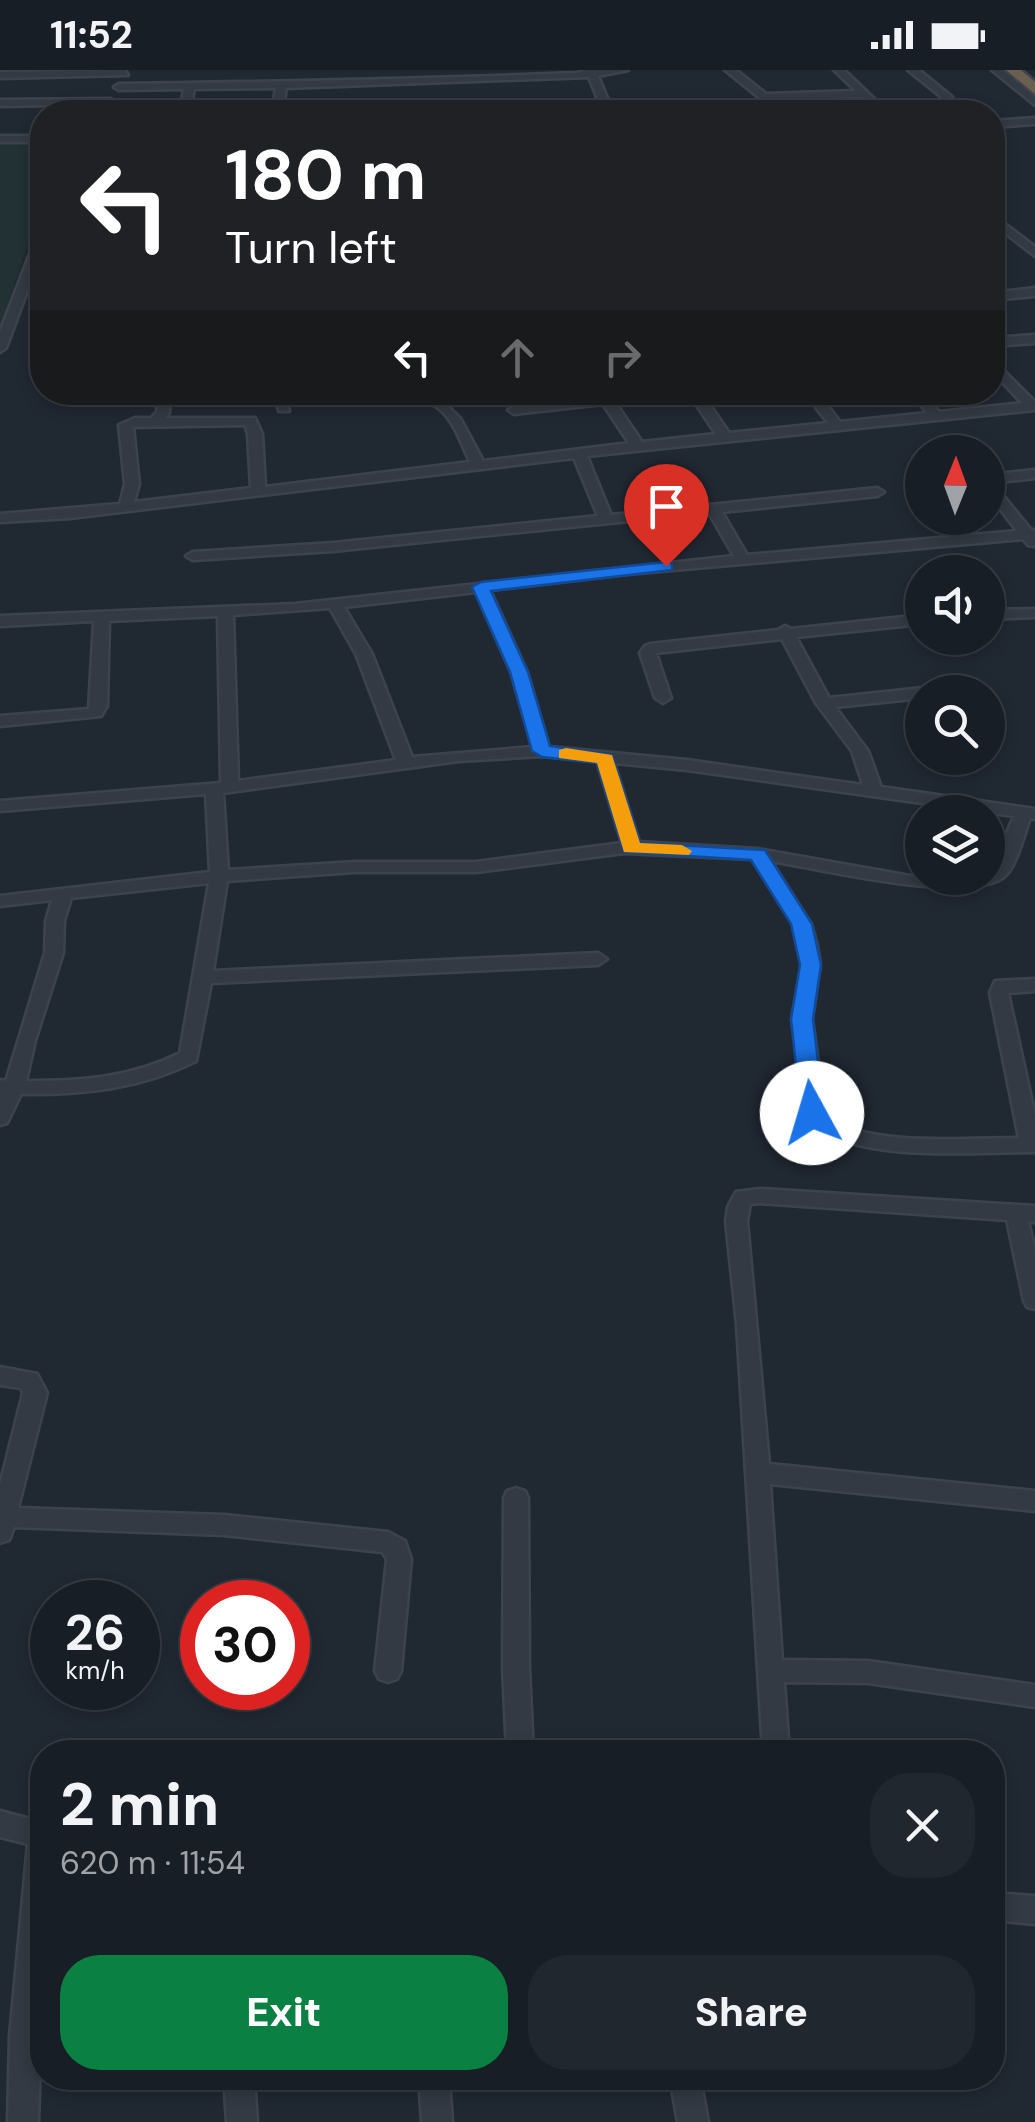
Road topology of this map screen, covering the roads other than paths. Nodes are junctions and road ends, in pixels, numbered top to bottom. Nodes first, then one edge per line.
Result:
1 (333, 70) edge
2 (623, 70) edge
3 (730, 70) edge
4 (838, 70) edge
5 (913, 70) edge
6 (997, 70) edge
7 (1013, 70) edge
8 (1022, 70) edge
9 (125, 71) edge
10 (591, 71) edge
11 (511, 74) edge
12 (0, 75) edge
13 (411, 76) edge
14 (1035, 80) edge
15 (282, 84) junction
16 (335, 84) junction
17 (190, 86) junction
18 (119, 87) junction
19 (1035, 90) edge
20 (862, 94) junction
21 (948, 96) dead end
22 (764, 97) junction
23 (113, 100) edge
24 (187, 100) edge
25 (279, 100) edge
26 (603, 100) edge
27 (766, 100) edge
28 (869, 100) edge
29 (1035, 102) edge
30 (0, 103) edge
31 (30, 104) edge
32 (1035, 121) edge
33 (1005, 123) edge
34 (30, 138) edge
35 (0, 139) edge
36 (1005, 228) edge
37 (1035, 253) edge
38 (30, 269) edge
39 (1035, 292) edge
40 (1005, 295) edge
41 (1035, 339) edge
42 (1005, 341) edge
43 (0, 348) edge
44 (1005, 377) edge
45 (163, 405) edge
46 (283, 405) edge
47 (437, 405) edge
48 (546, 405) edge
49 (610, 405) edge
50 (703, 405) edge
51 (820, 405) edge
52 (927, 405) edge
53 (1033, 406) edge
54 (284, 408) dead end
55 (514, 410) dead end
56 (936, 416) junction
57 (154, 422) junction
58 (836, 426) junction
59 (725, 437) junction
60 (638, 446) junction
61 (580, 453) junction
62 (478, 465) junction
63 (1035, 474) edge
64 (1005, 479) edge
65 (258, 492) junction
66 (878, 492) dead end
67 (1005, 504) edge
68 (712, 507) junction
69 (126, 508) junction
70 (605, 517) junction
71 (0, 518) edge
72 (1032, 538) edge
73 (193, 556) dead end
74 (743, 560) junction
75 (481, 587) junction
76 (336, 604) junction
77 (1035, 613) edge
78 (225, 614) junction
79 (1005, 614) edge
80 (102, 618) junction
81 (0, 621) edge
82 (905, 621) edge
83 (784, 632) junction
84 (905, 696) edge
85 (663, 698) dead end
86 (824, 703) junction
87 (0, 721) edge
88 (542, 751) junction
89 (605, 759) junction
90 (406, 763) junction
91 (222, 787) junction
92 (874, 790) junction
93 (0, 806) edge
94 (1029, 813) edge
95 (632, 848) junction
96 (758, 854) junction
97 (219, 876) junction
98 (63, 895) junction
99 (0, 901) edge
100 (598, 959) dead end
101 (203, 977) junction
102 (1035, 984) edge
103 (7, 1087) edge
104 (0, 1118) edge
105 (1033, 1145) edge
106 (1026, 1213) edge
107 (1035, 1301) edge
108 (0, 1376) edge
109 (760, 1473) junction
110 (516, 1498) dead end
111 (1035, 1502) edge
112 (3, 1525) edge
113 (388, 1671) dead end
114 (769, 1671) junction
115 (1035, 1696) edge
116 (519, 1740) edge
117 (775, 1740) edge
118 (0, 1824) edge
119 (30, 1833) edge
120 (1005, 1907) edge
121 (1035, 1910) edge
122 (30, 1969) edge
123 (239, 2090) edge
124 (435, 2090) edge
125 (686, 2090) edge
126 (22, 2122) edge
127 (242, 2122) edge
128 (438, 2122) edge
129 (693, 2122) edge

1 - 16 street
2 - 10 street
3 - 22 street
4 - 20 street
5 - 21 street
6 - 29 street
7 - 19 highway
8 - 14 highway
9 - 12 street
9 - 18 street
10 - 11 street
10 - 26 street
11 - 13 street
13 - 16 street
15 - 16 street
15 - 17 street
15 - 25 street
17 - 18 street
17 - 24 street
18 - 23 street
20 - 22 street
20 - 28 street
22 - 27 street
30 - 31 street
32 - 33 street
34 - 35 street
36 - 37 street
38 - 43 street
39 - 40 street
41 - 42 street
44 - 53 street
45 - 57 street
46 - 54 street
47 - 62 street
48 - 55 street
49 - 60 street
50 - 59 street
51 - 58 street
52 - 56 street
53 - 56 street
56 - 58 street
57 - 65 street
57 - 69 street
58 - 59 street
59 - 60 street
60 - 61 street
61 - 62 street
61 - 70 street
62 - 65 street
63 - 64 street
65 - 69 street
66 - 68 street
67 - 72 street
68 - 70 street
68 - 74 street
69 - 71 street
70 - 73 street
72 - 74 street
74 - 75 street
75 - 76 street
75 - 88 street
76 - 78 street
76 - 90 street
77 - 79 street
78 - 80 street
78 - 91 street
80 - 81 street
80 - 87 street
82 - 83 street
83 - 85 street
83 - 86 street
84 - 86 street
86 - 92 street
88 - 89 street
88 - 90 street
89 - 92 street
89 - 95 street
90 - 91 street
91 - 93 street
91 - 97 street
92 - 94 street
94 - 96 street
95 - 96 street
95 - 97 street
96 - 105 street
97 - 98 street
97 - 101 street
98 - 99 street
98 - 103 street
100 - 101 street
101 - 103 street
102 - 105 street
103 - 104 street
106 - 107 street
106 - 109 street
108 - 112 street
109 - 111 street
109 - 114 street
110 - 116 street
112 - 113 street
114 - 115 street
114 - 117 street
118 - 119 street
120 - 121 street
122 - 126 street
123 - 127 street
124 - 128 street
125 - 129 street

